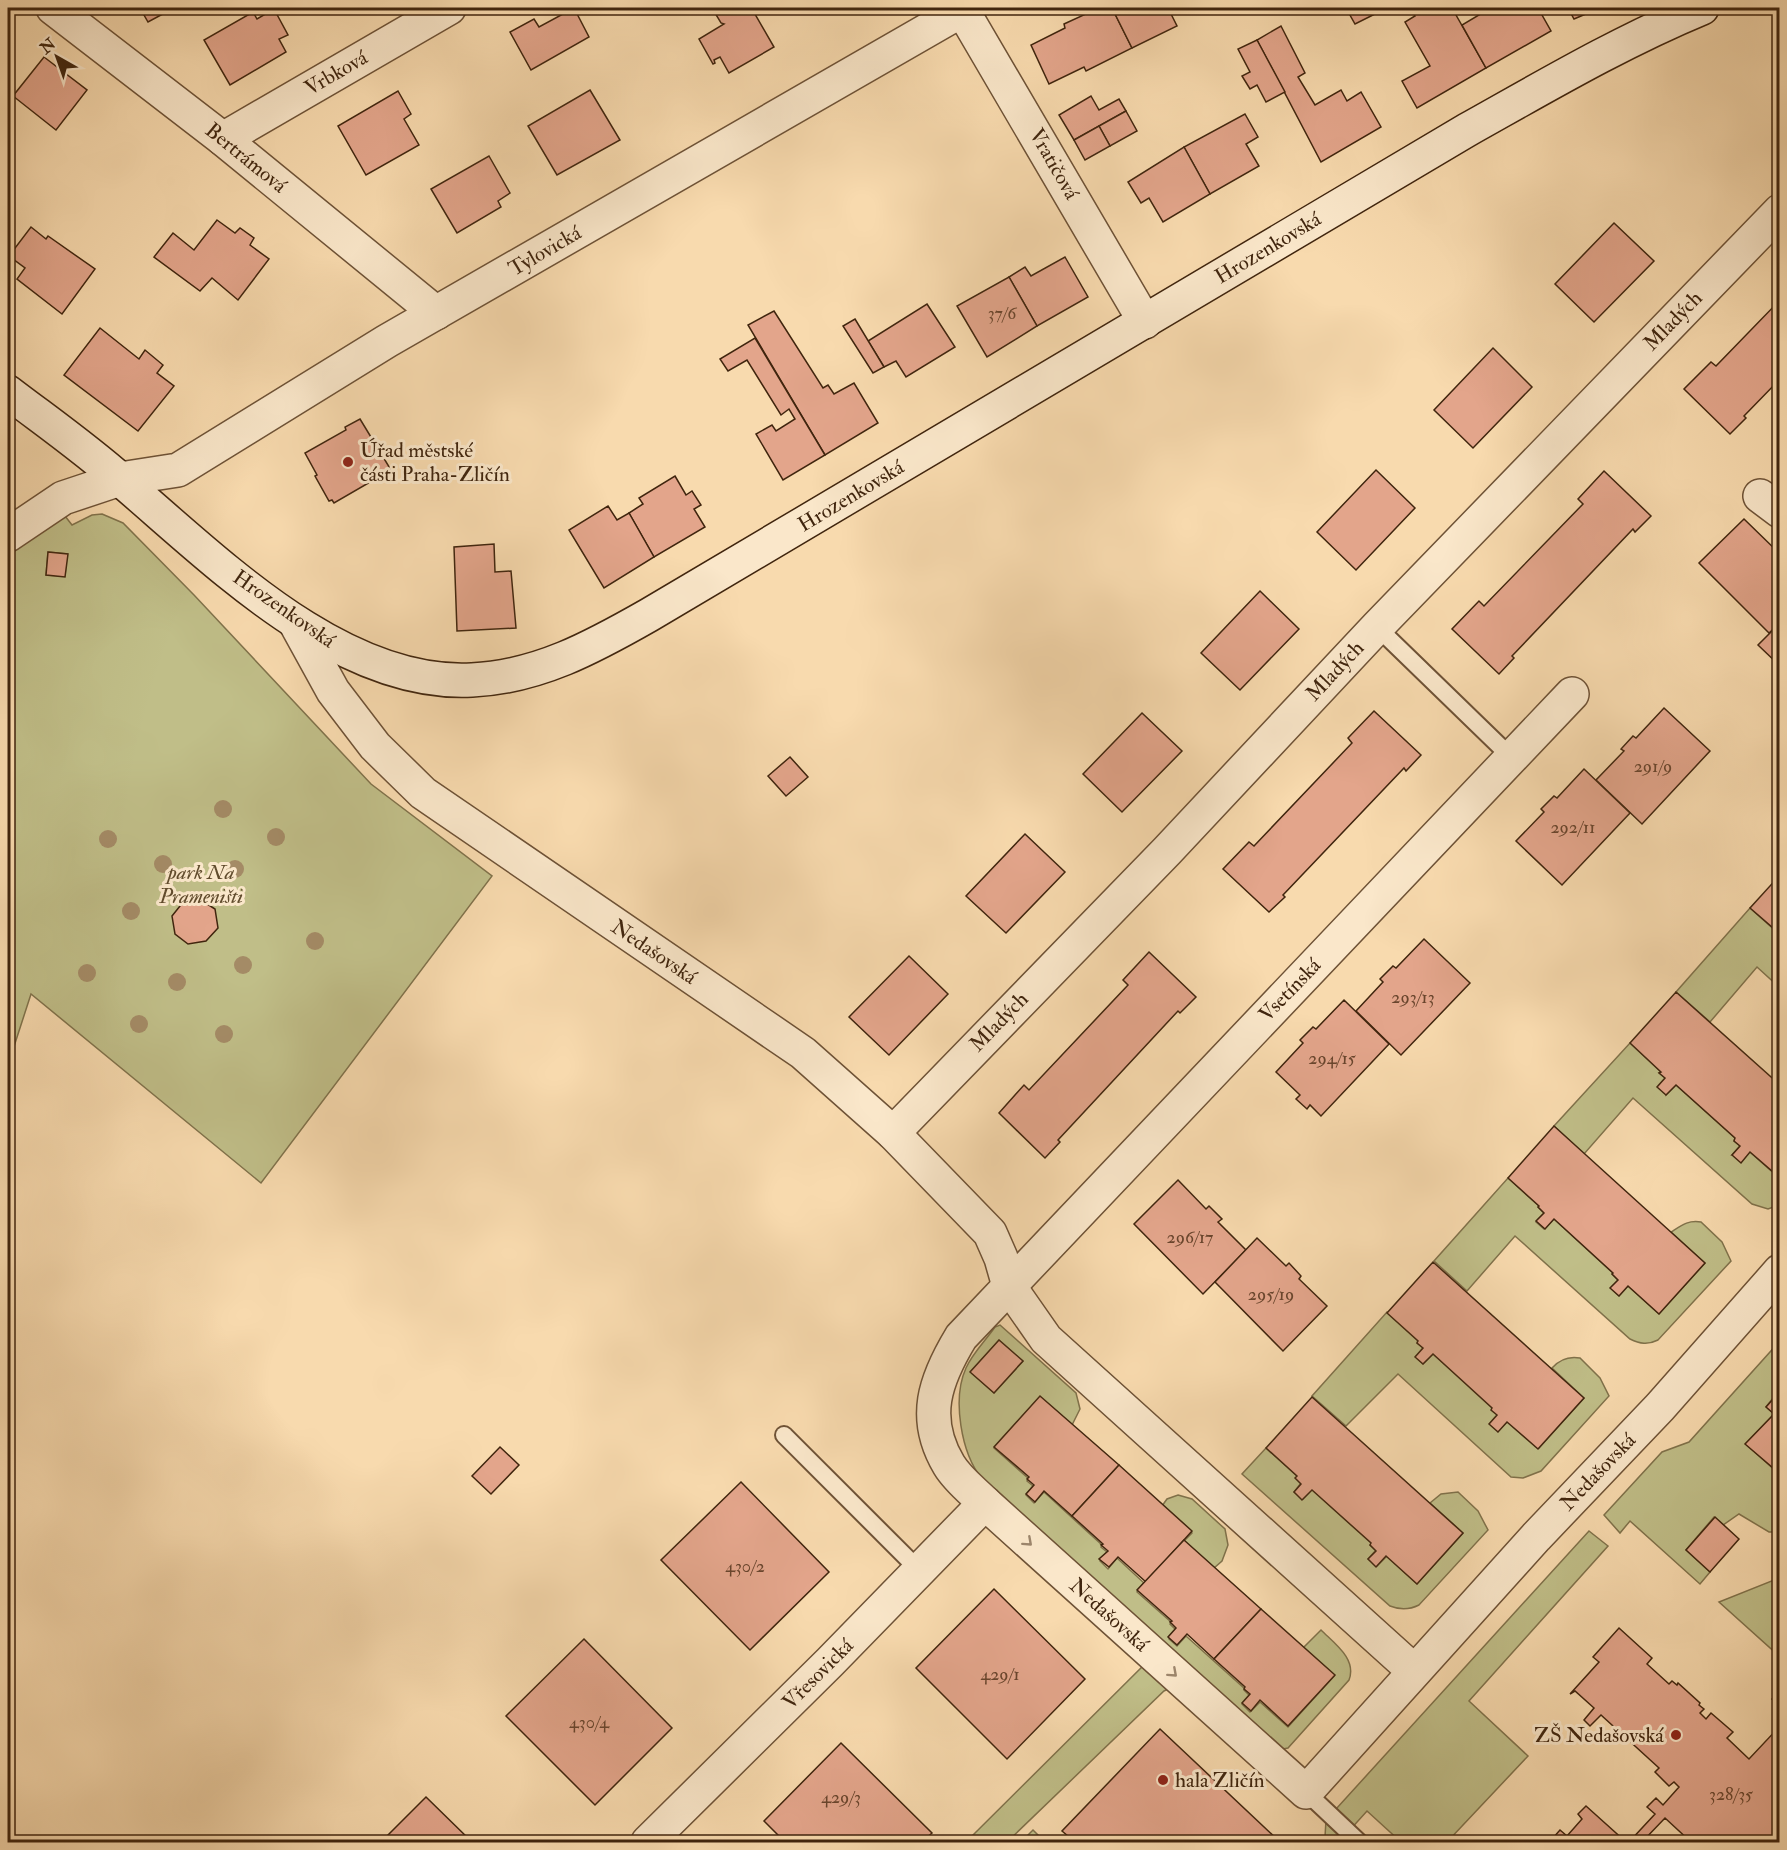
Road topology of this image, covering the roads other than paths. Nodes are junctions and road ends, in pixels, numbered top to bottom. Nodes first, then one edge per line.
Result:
1 (53, 8) edge
2 (449, 8) edge
3 (963, 8) edge
4 (1702, 8) edge
5 (223, 139) junction
6 (1779, 211) edge
7 (436, 313) junction
8 (1145, 322) junction
9 (8, 392) edge
10 (120, 479) junction
11 (8, 535) edge
12 (295, 622) junction
13 (1377, 627) junction
14 (1572, 694) dead end
15 (1512, 758) junction
16 (893, 1133) junction
17 (1779, 1272) edge
18 (1009, 1286) junction
19 (784, 1435) dead end
20 (985, 1503) junction
21 (919, 1570) junction
22 (1414, 1671) junction
23 (1306, 1791) junction
24 (648, 1842) edge
25 (1359, 1842) edge

1 - 5 street, Bertrámová
2 - 5 street, Vrbková
3 - 7 street, Tylovická
3 - 8 street, Vratičová
4 - 8 street, Hrozenkovská
5 - 7 street, Bertrámová
6 - 13 street, Mladých
7 - 10 street, Tylovická
8 - 12 street, Hrozenkovská
9 - 10 street, Hrozenkovská
10 - 11 street, Tylovická
10 - 12 street, Hrozenkovská
12 - 16 street, Nedašovská
13 - 15 lane
13 - 16 street, Mladých
14 - 15 street, Vsetínská
15 - 18 street, Vsetínská
16 - 18 street, Nedašovská
17 - 22 street, Nedašovská
18 - 20 street, Nedašovská
18 - 22 street, Nedašovská
19 - 21 lane
20 - 21 street, Vřesovická
20 -> 23 street, Nedašovská
21 - 24 street, Vřesovická
22 - 23 street, Nedašovská
23 - 25 lane

